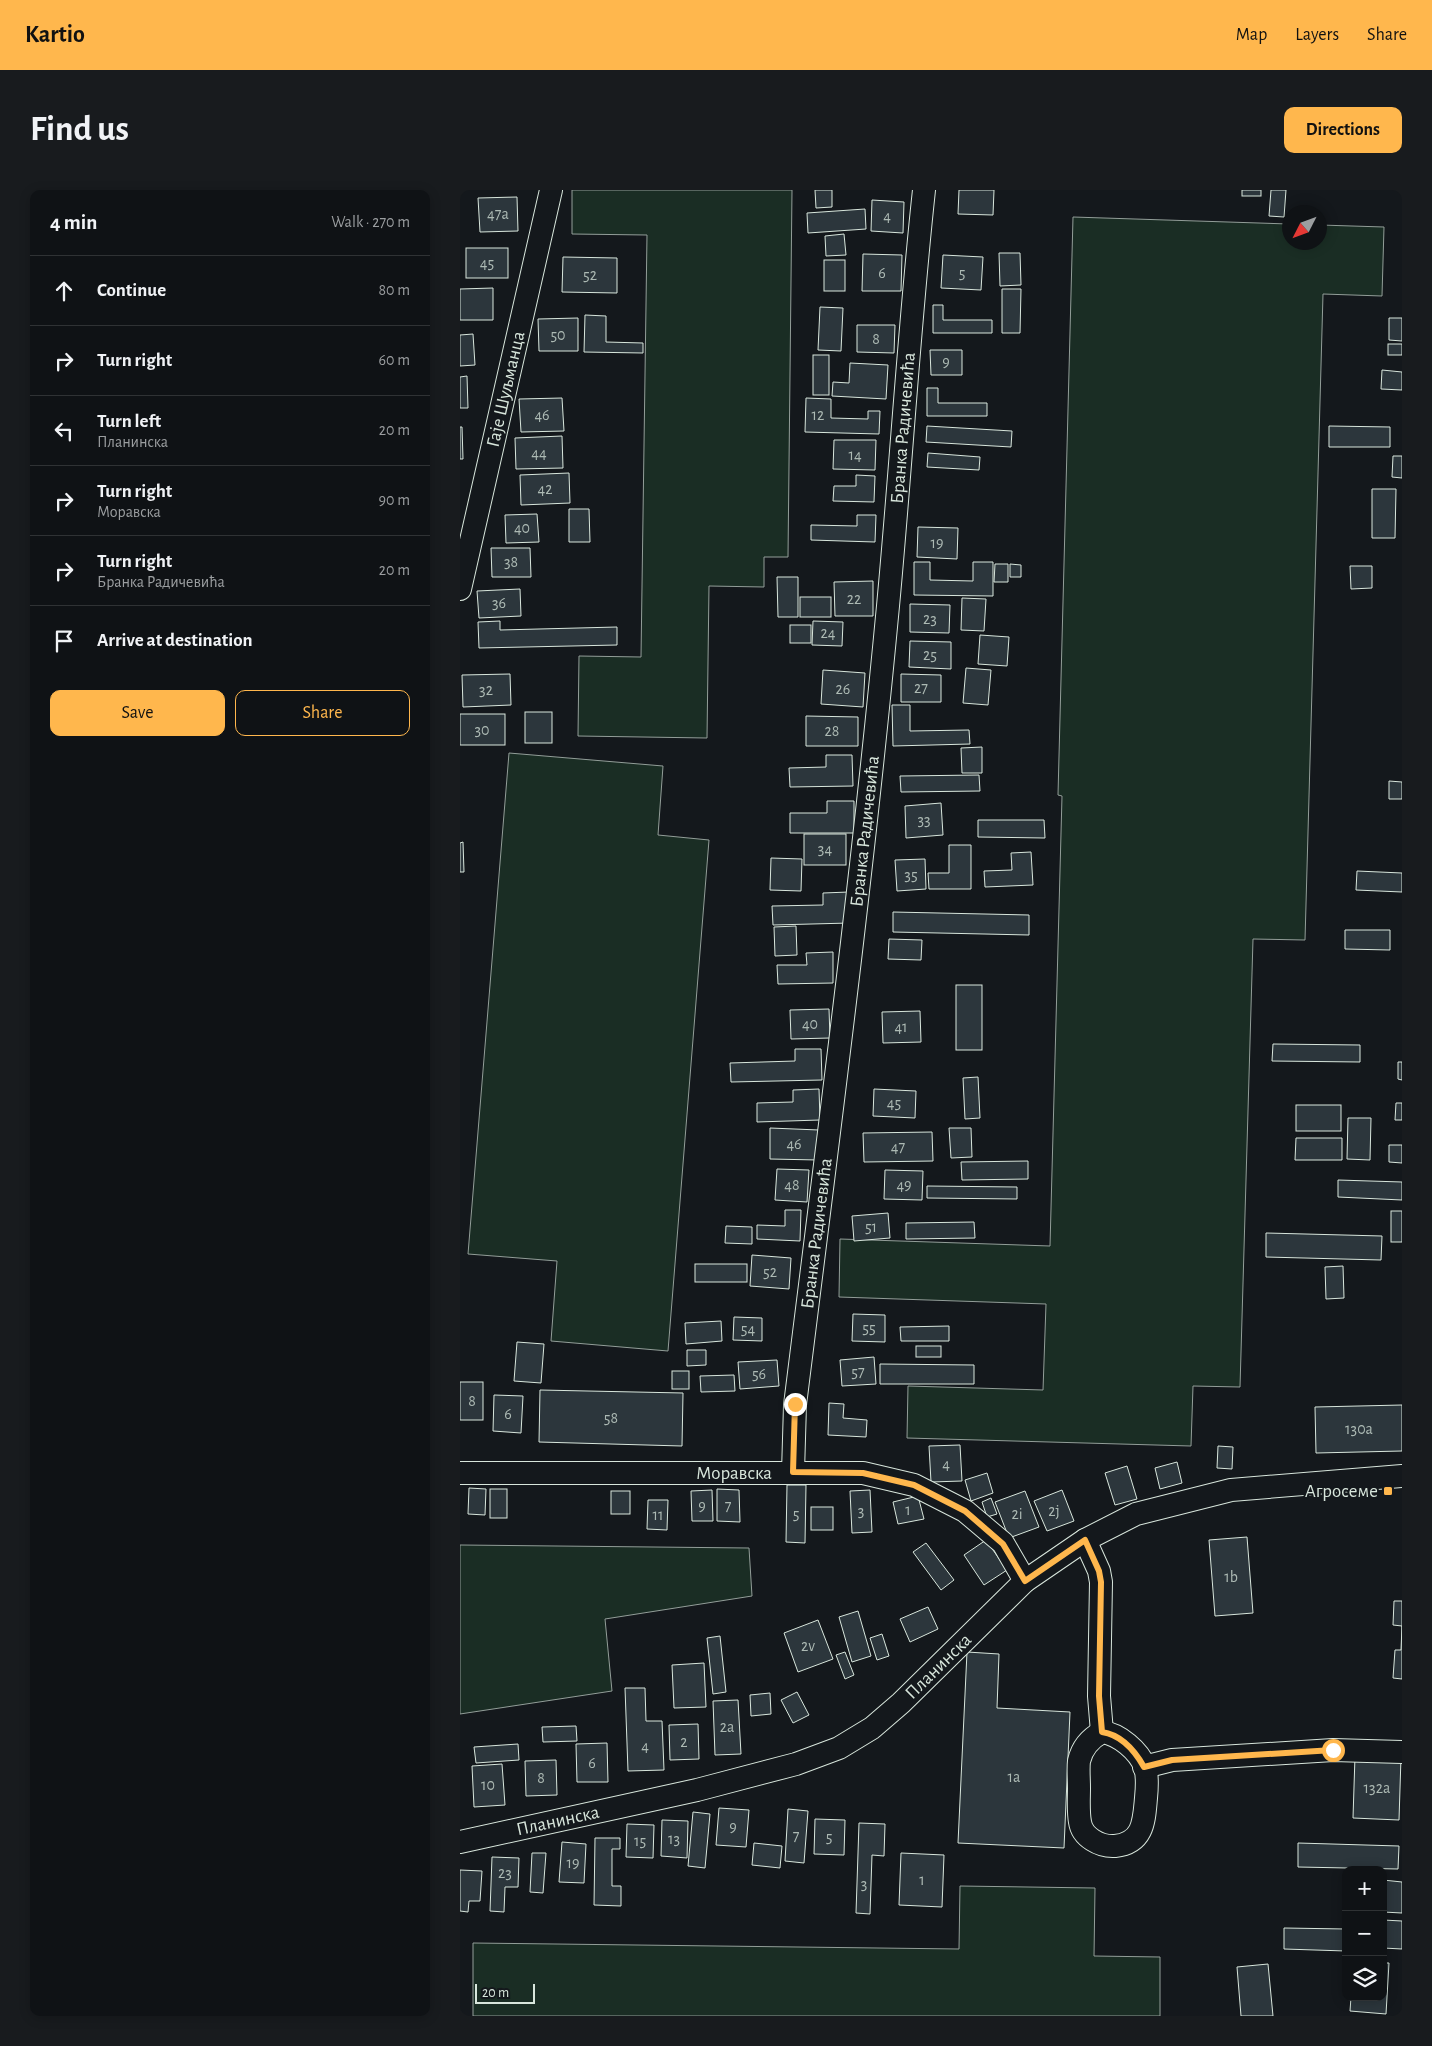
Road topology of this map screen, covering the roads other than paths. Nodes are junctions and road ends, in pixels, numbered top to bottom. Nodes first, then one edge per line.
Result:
1 (551, 190) edge
2 (924, 190) edge
3 (460, 589) edge
4 (793, 1472) junction
5 (460, 1473) edge
6 (1402, 1476) edge
7 (1085, 1540) junction
8 (1025, 1581) junction
9 (1102, 1732) junction
10 (1402, 1752) edge
11 (1144, 1767) junction
12 (460, 1842) edge

1 - 3 street, Гаје Шуљманца
2 - 4 street, Бранка Радичевића
4 - 5 street, Моравска
4 - 8 street, Моравска
6 - 7 street, Планинска
7 - 8 street, Планинска
7 - 9 street
8 - 12 street, Планинска
9 - 11 street
9 - 11 street
10 - 11 street

